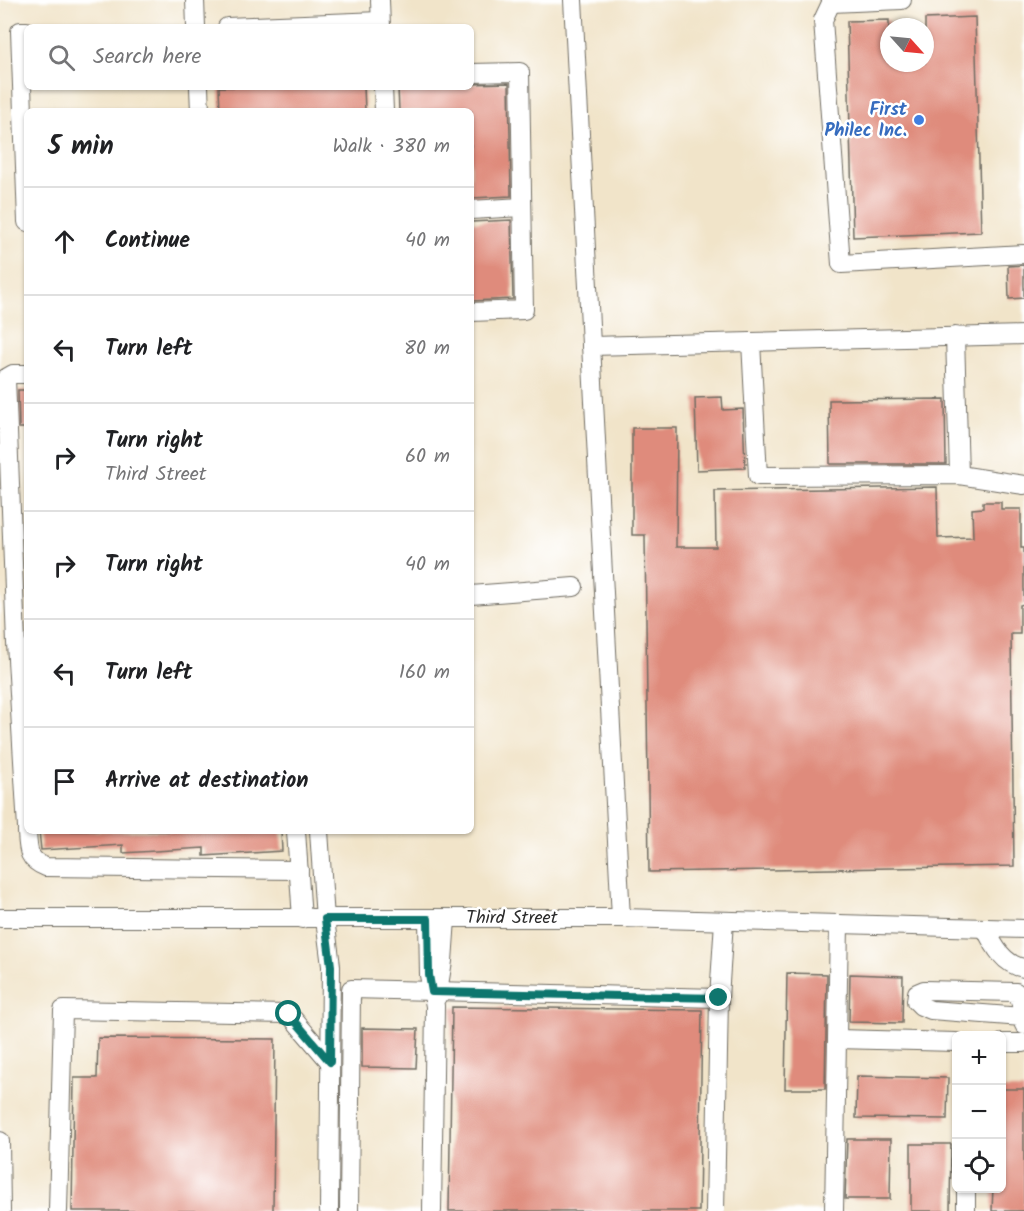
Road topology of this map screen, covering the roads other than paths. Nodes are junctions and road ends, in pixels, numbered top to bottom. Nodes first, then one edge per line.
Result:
1 (195, 0) edge
2 (380, 0) edge
3 (573, 0) edge
4 (902, 0) edge
5 (831, 1) edge
6 (196, 24) edge
7 (381, 24) edge
8 (24, 31) edge
9 (474, 73) edge
10 (199, 90) edge
11 (383, 90) edge
12 (200, 108) edge
13 (384, 108) edge
14 (24, 126) edge
15 (522, 207) junction
16 (474, 210) edge
17 (1024, 254) edge
18 (474, 312) edge
19 (1024, 335) edge
20 (955, 336) junction
21 (751, 342) junction
22 (591, 346) junction
23 (24, 374) edge
24 (958, 475) junction
25 (1024, 485) edge
26 (574, 588) dead end
27 (474, 595) edge
28 (22, 643) edge
29 (24, 717) edge
30 (27, 834) edge
31 (296, 834) edge
32 (319, 834) edge
33 (299, 870) junction
34 (0, 918) edge
35 (621, 918) junction
36 (302, 919) junction
37 (325, 919) junction
38 (437, 919) junction
39 (724, 921) junction
40 (839, 924) junction
41 (985, 928) junction
42 (1024, 929) edge
43 (1024, 968) edge
44 (435, 996) junction
45 (719, 998) junction
46 (1023, 1021) edge
47 (837, 1039) junction
48 (952, 1042) edge
49 (1006, 1043) edge
50 (1024, 1043) edge
51 (330, 1062) junction
52 (0, 1141) edge
53 (966, 1193) edge
54 (1, 1211) edge
55 (58, 1211) edge
56 (328, 1211) edge
57 (348, 1211) edge
58 (432, 1211) edge
59 (715, 1211) edge
60 (834, 1211) edge
61 (966, 1211) edge

1 - 6 street
2 - 7 street
3 - 22 street
4 - 5 street
5 - 17 street
8 - 14 street
9 - 15 street
10 - 12 street
11 - 13 street
15 - 16 street
15 - 18 street
19 - 20 street
20 - 21 street
20 - 24 street
21 - 22 street
21 - 24 street
22 - 35 street
23 - 28 street
24 - 25 street
26 - 27 street
28 - 29 street
30 - 33 street
31 - 33 street
32 - 37 street
33 - 36 street
34 - 36 street, Third Street
35 - 38 street, Third Street
35 - 39 street, Third Street
36 - 37 street, Third Street
37 - 38 street, Third Street
37 - 51 street
38 - 44 street
39 - 40 street, Third Street
39 - 45 street
40 - 41 street, Third Street
40 - 47 street
41 - 42 street, Third Street
41 - 43 street
44 - 45 street
44 - 57 street
44 - 58 street
45 - 59 street
46 - 46 street
47 - 48 street
47 - 60 street
49 - 50 street
51 - 55 street
51 - 56 street
52 - 54 street
53 - 61 street

